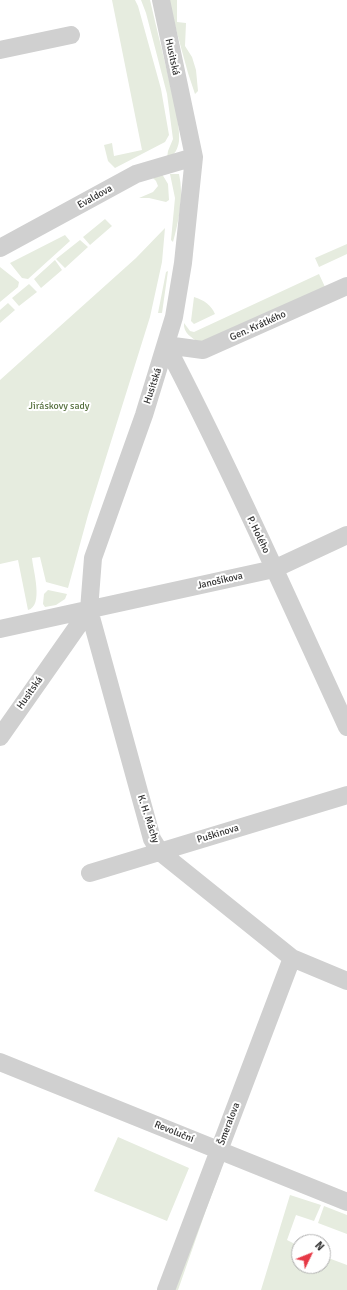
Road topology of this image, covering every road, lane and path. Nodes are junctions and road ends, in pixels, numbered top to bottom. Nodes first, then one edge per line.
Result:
1 (160, 2) edge
2 (71, 35) dead end
3 (0, 50) edge
4 (194, 156) junction
5 (0, 248) edge
6 (347, 286) edge
7 (166, 346) junction
8 (347, 535) edge
9 (274, 569) junction
10 (89, 610) junction
11 (0, 629) edge
12 (347, 727) edge
13 (0, 737) edge
14 (347, 795) edge
15 (160, 852) junction
16 (90, 873) dead end
17 (292, 958) junction
18 (347, 981) edge
19 (0, 1062) edge
20 (219, 1150) junction
21 (347, 1202) edge
22 (166, 1290) edge

1 - 4 street, Husitská
2 - 3 street
4 - 5 street, Evaldova
4 - 7 street, Husitská
6 - 7 street, Gen. Krátkého
7 - 9 street, P. Holého
7 - 10 street, Husitská
8 - 9 street, Janošíkova
9 - 10 street, Janošíkova
9 - 12 street, P. Holého
10 - 11 street, Janošíkova
10 - 13 street, Husitská
10 - 15 street, K. H. Máchy
14 - 15 street, Puškinova
15 - 16 street, Puškinova
15 - 17 street, K. H. Máchy
17 - 18 street, K. H. Máchy
17 - 20 street, Šmeralova
19 - 20 street, Revoluční
20 - 21 street, Revoluční
20 - 22 street, Šmeralova

